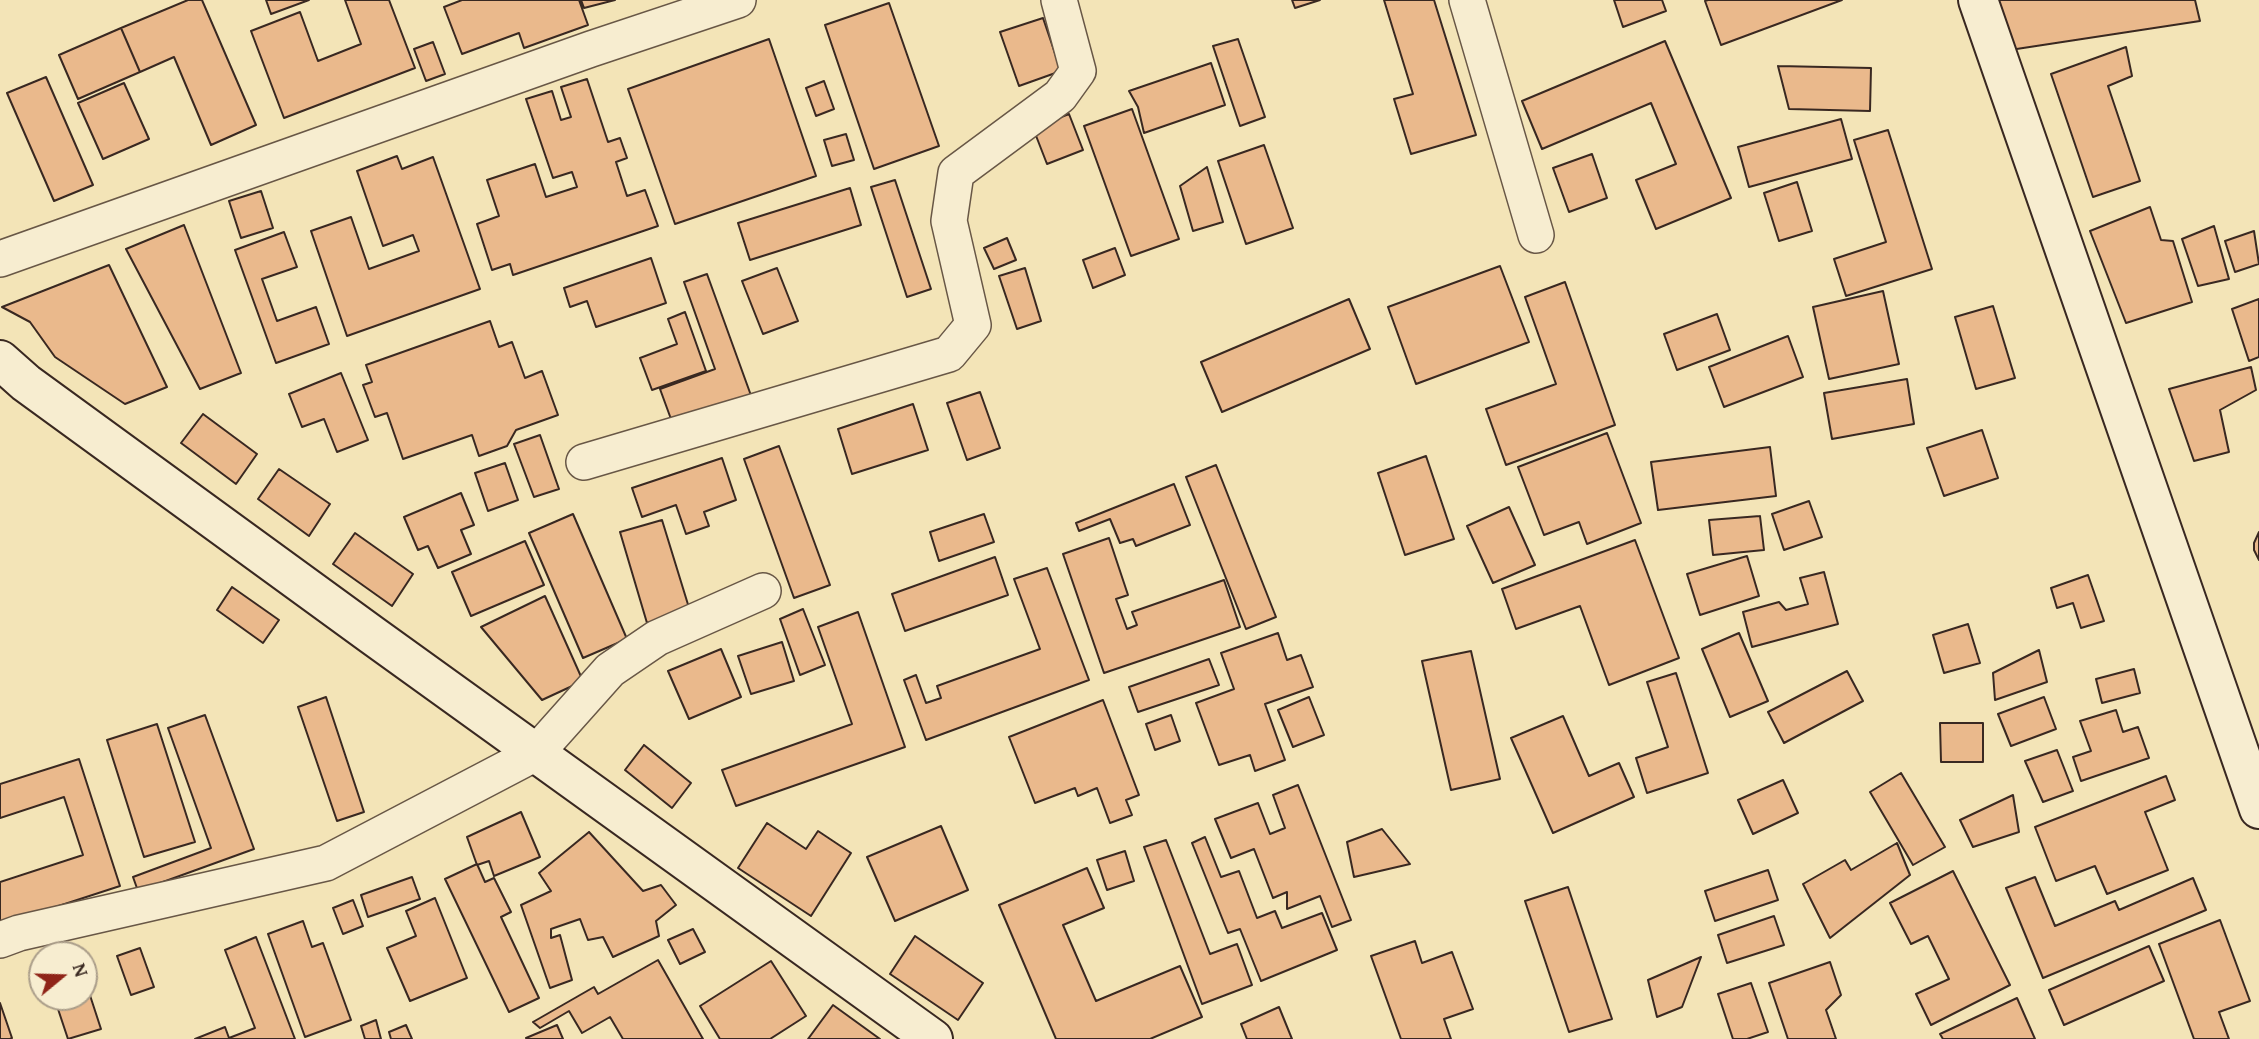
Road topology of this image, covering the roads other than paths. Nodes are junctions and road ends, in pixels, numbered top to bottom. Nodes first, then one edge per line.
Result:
1 (738, 0) edge
2 (1059, 0) edge
3 (1467, 0) edge
4 (1978, 0) edge
5 (1536, 235) dead end
6 (0, 259) edge
7 (0, 360) edge
8 (584, 462) dead end
9 (763, 590) dead end
10 (536, 753) junction
11 (2259, 809) edge
12 (0, 940) edge
13 (933, 1039) edge

1 - 6 street
2 - 8 street
3 - 5 street
4 - 11 street
7 - 10 street
9 - 10 street
10 - 12 street
10 - 13 street

